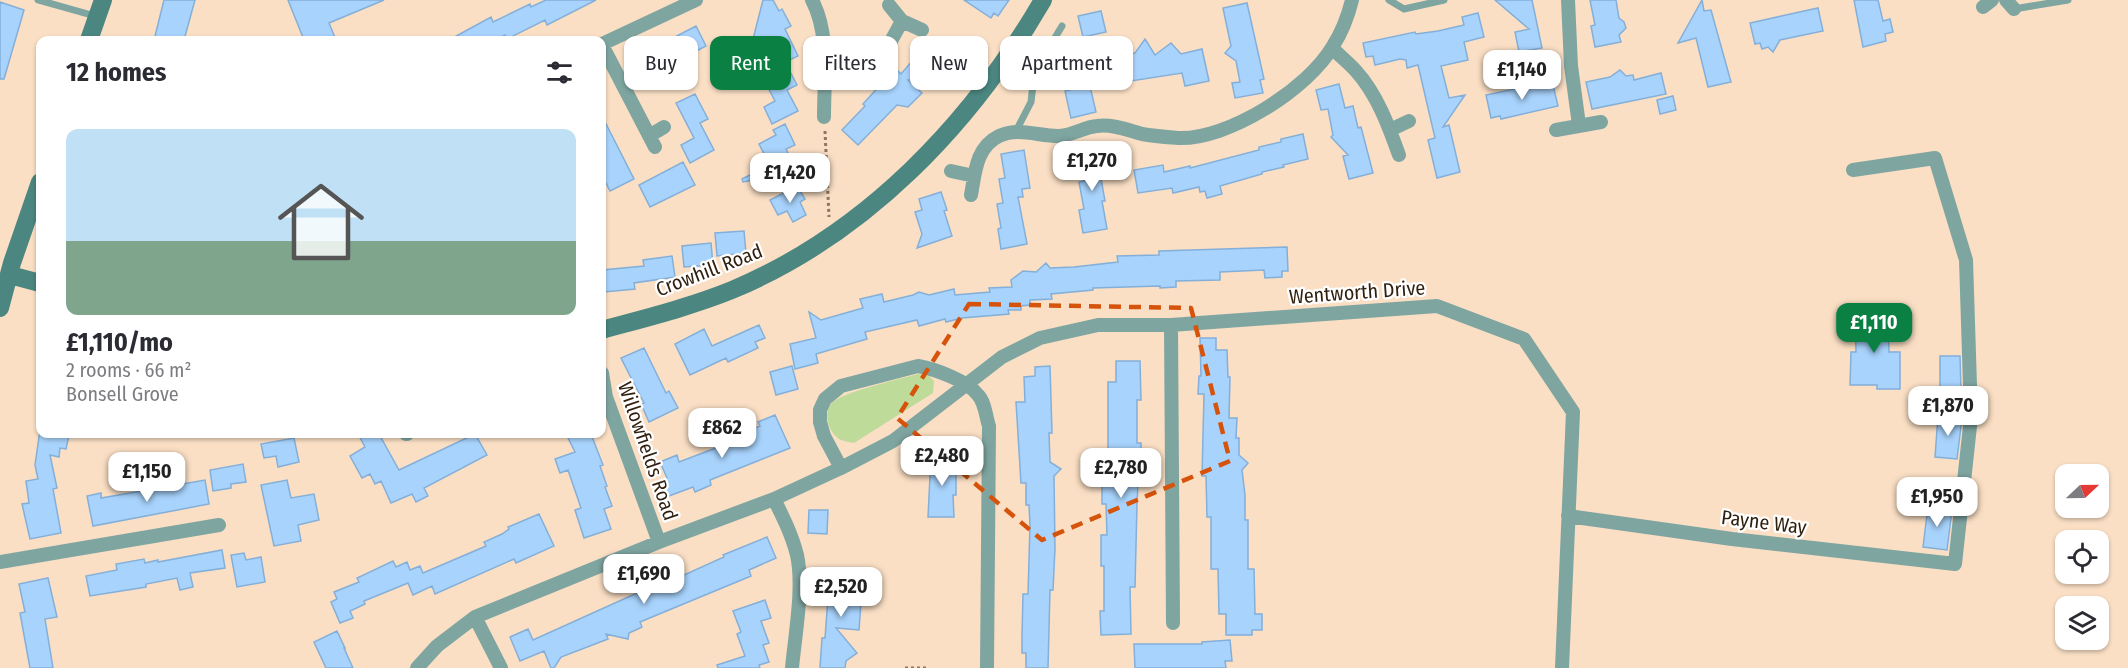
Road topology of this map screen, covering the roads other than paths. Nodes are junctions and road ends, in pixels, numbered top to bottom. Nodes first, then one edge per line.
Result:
1 (38, 0) edge
2 (696, 0) edge
3 (812, 0) edge
4 (1043, 0) edge
5 (1352, 0) edge
6 (1389, 0) edge
7 (1444, 0) edge
8 (1568, 0) edge
9 (2068, 0) edge
10 (2010, 4) edge
11 (889, 6) dead end
12 (100, 8) edge
13 (902, 21) junction
14 (1062, 26) dead end
15 (922, 30) dead end
16 (91, 36) edge
17 (821, 36) edge
18 (894, 36) edge
19 (606, 42) edge
20 (1332, 48) junction
21 (606, 52) edge
22 (824, 90) edge
23 (824, 117) road end
24 (1409, 122) dead end
25 (1600, 123) dead end
26 (1578, 125) junction
27 (664, 127) dead end
28 (1390, 130) junction
29 (1556, 130) dead end
30 (1016, 131) junction
31 (1399, 155) dead end
32 (1853, 170) dead end
33 (951, 171) dead end
34 (974, 176) junction
35 (36, 192) edge
36 (971, 195) dead end
37 (7, 266) edge
38 (36, 281) edge
39 (0, 308) edge
40 (1171, 325) junction
41 (606, 329) edge
42 (967, 385) junction
43 (606, 397) edge
44 (841, 468) junction
45 (774, 499) junction
46 (1568, 516) junction
47 (219, 525) dead end
48 (660, 542) junction
49 (0, 562) edge
50 (475, 617) junction
51 (1173, 623) dead end
52 (417, 668) edge
53 (501, 668) edge
54 (792, 668) edge
55 (987, 668) edge
56 (1562, 668) edge

1 - 12 lane
2 - 19 street
3 - 17 street
4 - 41 street, Crowhill Road
5 - 20 street
6 - 7 lane
8 - 26 street
9 - 10 lane
11 - 13 street
12 - 16 street
13 - 15 street
13 - 18 street
14 - 30 lane
20 - 28 street
20 - 30 street
21 - 27 street
22 - 23 street
24 - 28 street
25 - 26 street
26 - 29 street
28 - 31 street
30 - 34 street
32 - 46 street, Payne Way
33 - 34 street
34 - 36 street
35 - 37 street
37 - 38 street
37 - 39 street
40 - 42 street, Wentworth Drive
40 - 46 street, Wentworth Drive
40 - 51 street
42 - 44 street, Wentworth Drive
42 - 44 street
42 - 55 street
43 - 48 street, Willowfields Road
44 - 45 street, Wentworth Drive
45 - 48 street, Wentworth Drive
45 - 54 street
46 - 56 street, Wentworth Drive
47 - 49 street
48 - 50 street, Wentworth Drive
50 - 52 street, Wentworth Drive
50 - 53 street

